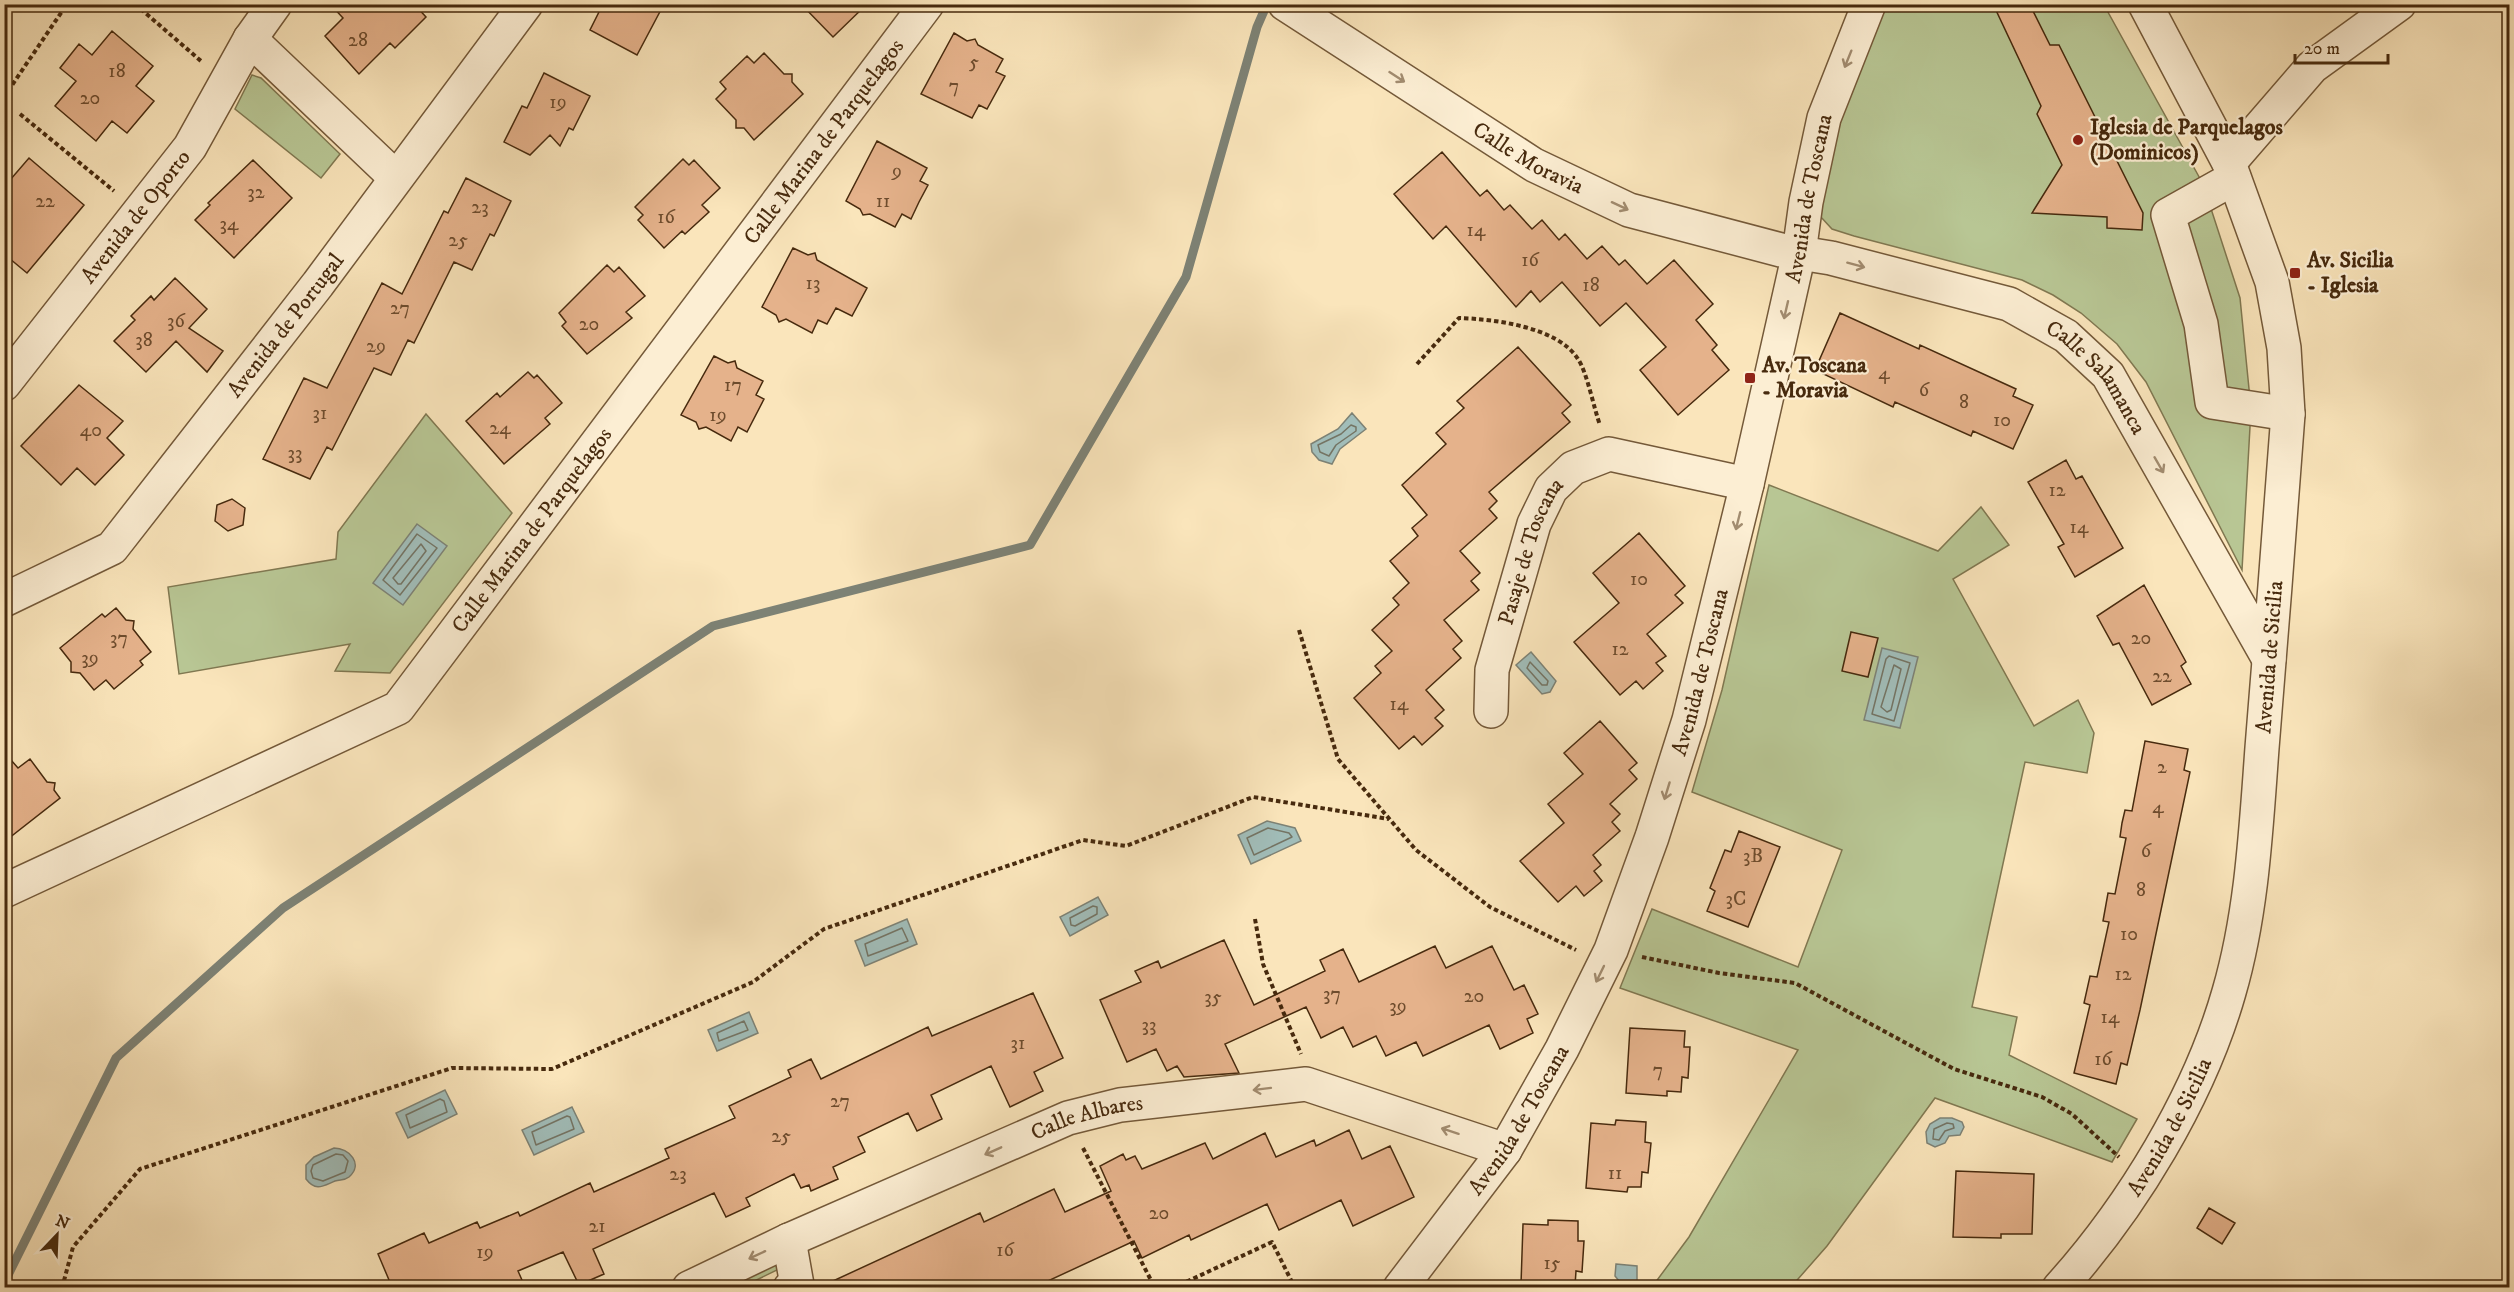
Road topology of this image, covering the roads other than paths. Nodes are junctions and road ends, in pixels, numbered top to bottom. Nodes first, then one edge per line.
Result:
1 (275, 4) edge
2 (526, 4) edge
3 (927, 4) edge
4 (1285, 4) edge
5 (1869, 4) edge
6 (2145, 4) edge
7 (2399, 4) edge
8 (250, 39) junction
9 (2232, 170) junction
10 (395, 177) junction
11 (1799, 253) junction
12 (4, 384) edge
13 (2288, 414) junction
14 (1747, 484) junction
15 (4, 600) edge
16 (2270, 659) junction
17 (1491, 711) dead end
18 (4, 891) edge
19 (1505, 1150) junction
20 (789, 1240) junction
21 (688, 1287) edge
22 (790, 1287) edge
23 (1400, 1287) edge
24 (2059, 1287) edge

1 - 8 street, Avenida de Oporto
2 - 10 street, Avenida de Portugal
3 - 18 street, Calle Marina de Parquelagos
4 -> 11 street, Calle Moravia
5 -> 11 street, Avenida de Toscana
6 - 9 street, Avenida de Sicilia
7 - 9 street
8 - 10 street
8 - 12 street, Avenida de Oporto
9 - 13 street, Avenida de Sicilia
9 - 13 street
10 - 15 street, Avenida de Portugal
11 -> 14 street, Avenida de Toscana
11 -> 16 street, Calle Salamanca
13 - 16 street, Avenida de Sicilia
14 - 17 street, Pasaje de Toscana
14 -> 19 street, Avenida de Toscana
16 - 24 street, Avenida de Sicilia
19 -> 20 street, Calle Albares
19 - 23 street, Avenida de Toscana
20 -> 21 street, Calle Albares
20 - 22 street

